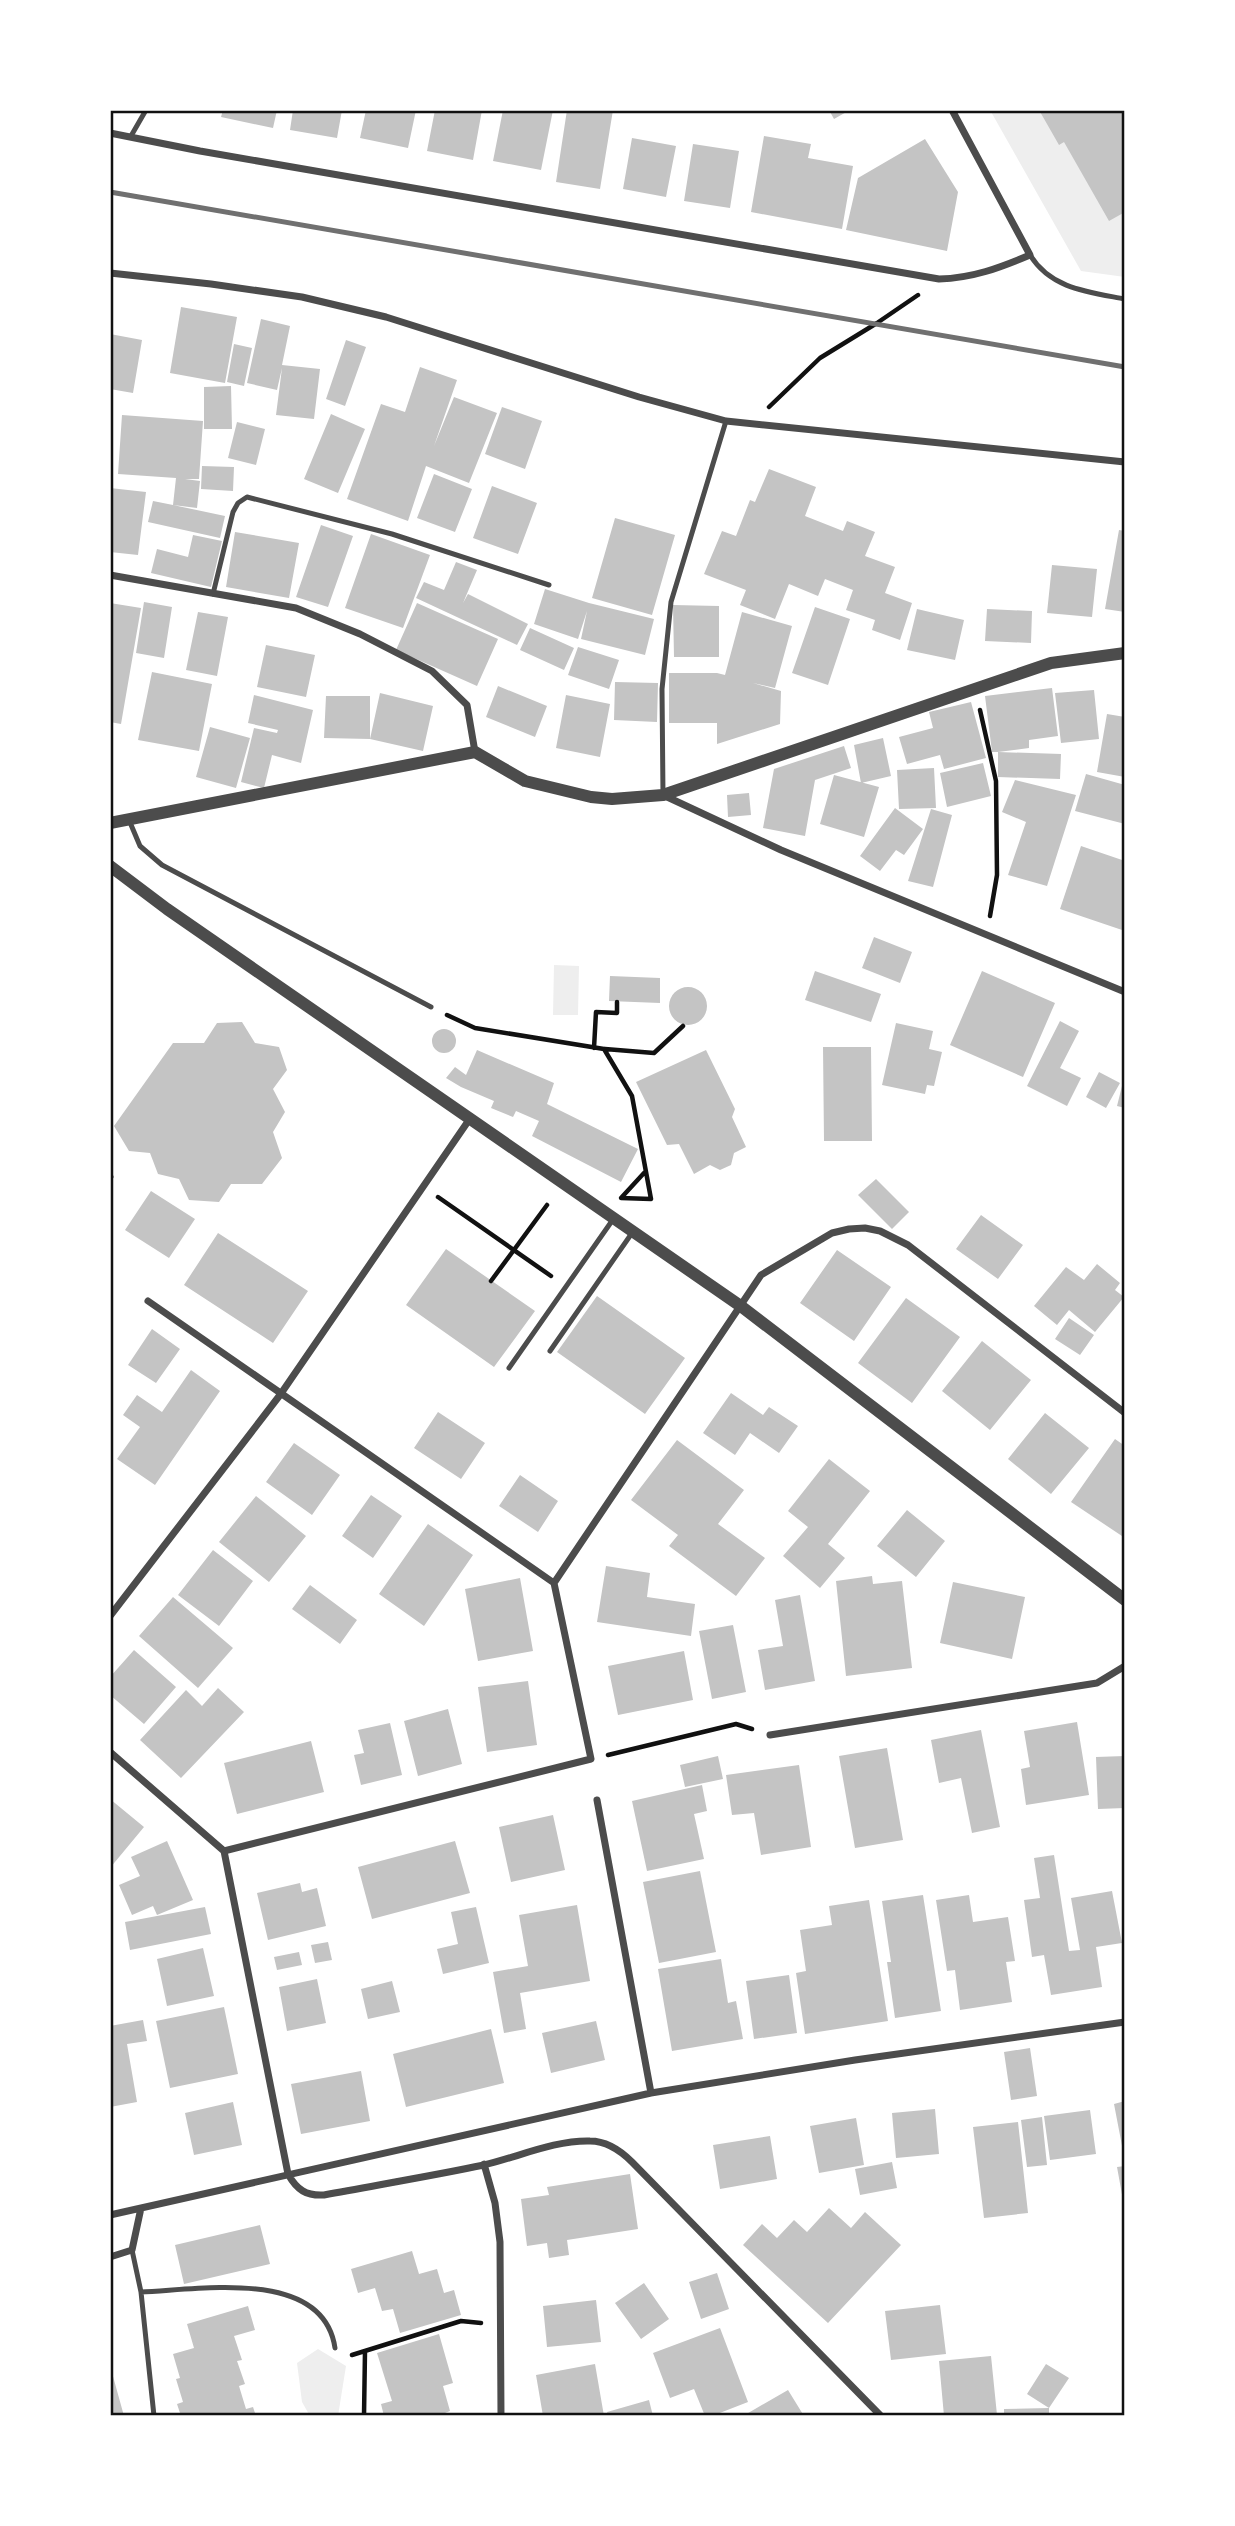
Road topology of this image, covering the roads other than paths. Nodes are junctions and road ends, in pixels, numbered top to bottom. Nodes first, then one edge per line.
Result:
1 (146, 110) edge
2 (952, 110) edge
3 (110, 133) edge
4 (131, 136) junction
5 (1030, 256) junction
6 (110, 273) edge
7 (1125, 299) edge
8 (726, 421) junction
9 (1125, 463) edge
10 (110, 575) edge
11 (549, 585) dead end
12 (213, 594) junction
13 (1125, 653) edge
14 (475, 752) junction
15 (663, 795) junction
16 (129, 820) junction
17 (110, 823) edge
18 (110, 866) edge
19 (1125, 992) edge
20 (431, 1007) road end
21 (471, 1117) junction
22 (614, 1218) junction
23 (633, 1232) junction
24 (148, 1301) dead end
25 (741, 1307) junction
26 (550, 1351) dead end
27 (509, 1368) dead end
28 (280, 1395) junction
29 (1125, 1413) edge
30 (554, 1583) junction
31 (1125, 1600) edge
32 (110, 1616) edge
33 (1125, 1666) edge
34 (770, 1735) road end
35 (110, 1752) edge
36 (597, 1800) dead end
37 (224, 1851) junction
38 (1125, 2022) edge
39 (651, 2094) junction
40 (484, 2164) junction
41 (288, 2174) junction
42 (141, 2208) junction
43 (110, 2215) edge
44 (132, 2250) junction
45 (110, 2257) edge
46 (141, 2292) junction
47 (335, 2348) dead end
48 (154, 2416) edge
49 (501, 2416) edge
50 (881, 2416) edge

1 - 4 lane
2 - 5 street
3 - 4 street
4 - 5 street
5 - 7 lane
6 - 8 street
8 - 9 street
8 - 15 lane
10 - 12 street
11 - 12 lane
12 - 14 street
13 - 15 street
14 - 15 street
14 - 16 street
15 - 19 street
16 - 17 street
16 - 20 lane
18 - 21 street
21 - 22 street
21 - 28 street
22 - 23 street
22 - 27 lane
23 - 25 street
23 - 26 lane
24 - 28 street
25 - 29 street
25 - 30 street
25 - 31 street
28 - 30 street
28 - 32 street
30 - 37 street
33 - 34 street
35 - 37 street
36 - 39 street
37 - 41 street
38 - 39 street
39 - 41 street
40 - 41 street
40 - 49 street
40 - 50 street
41 - 42 street
42 - 43 street
42 - 44 street
44 - 45 street
44 - 46 lane
46 - 47 lane
46 - 48 lane

